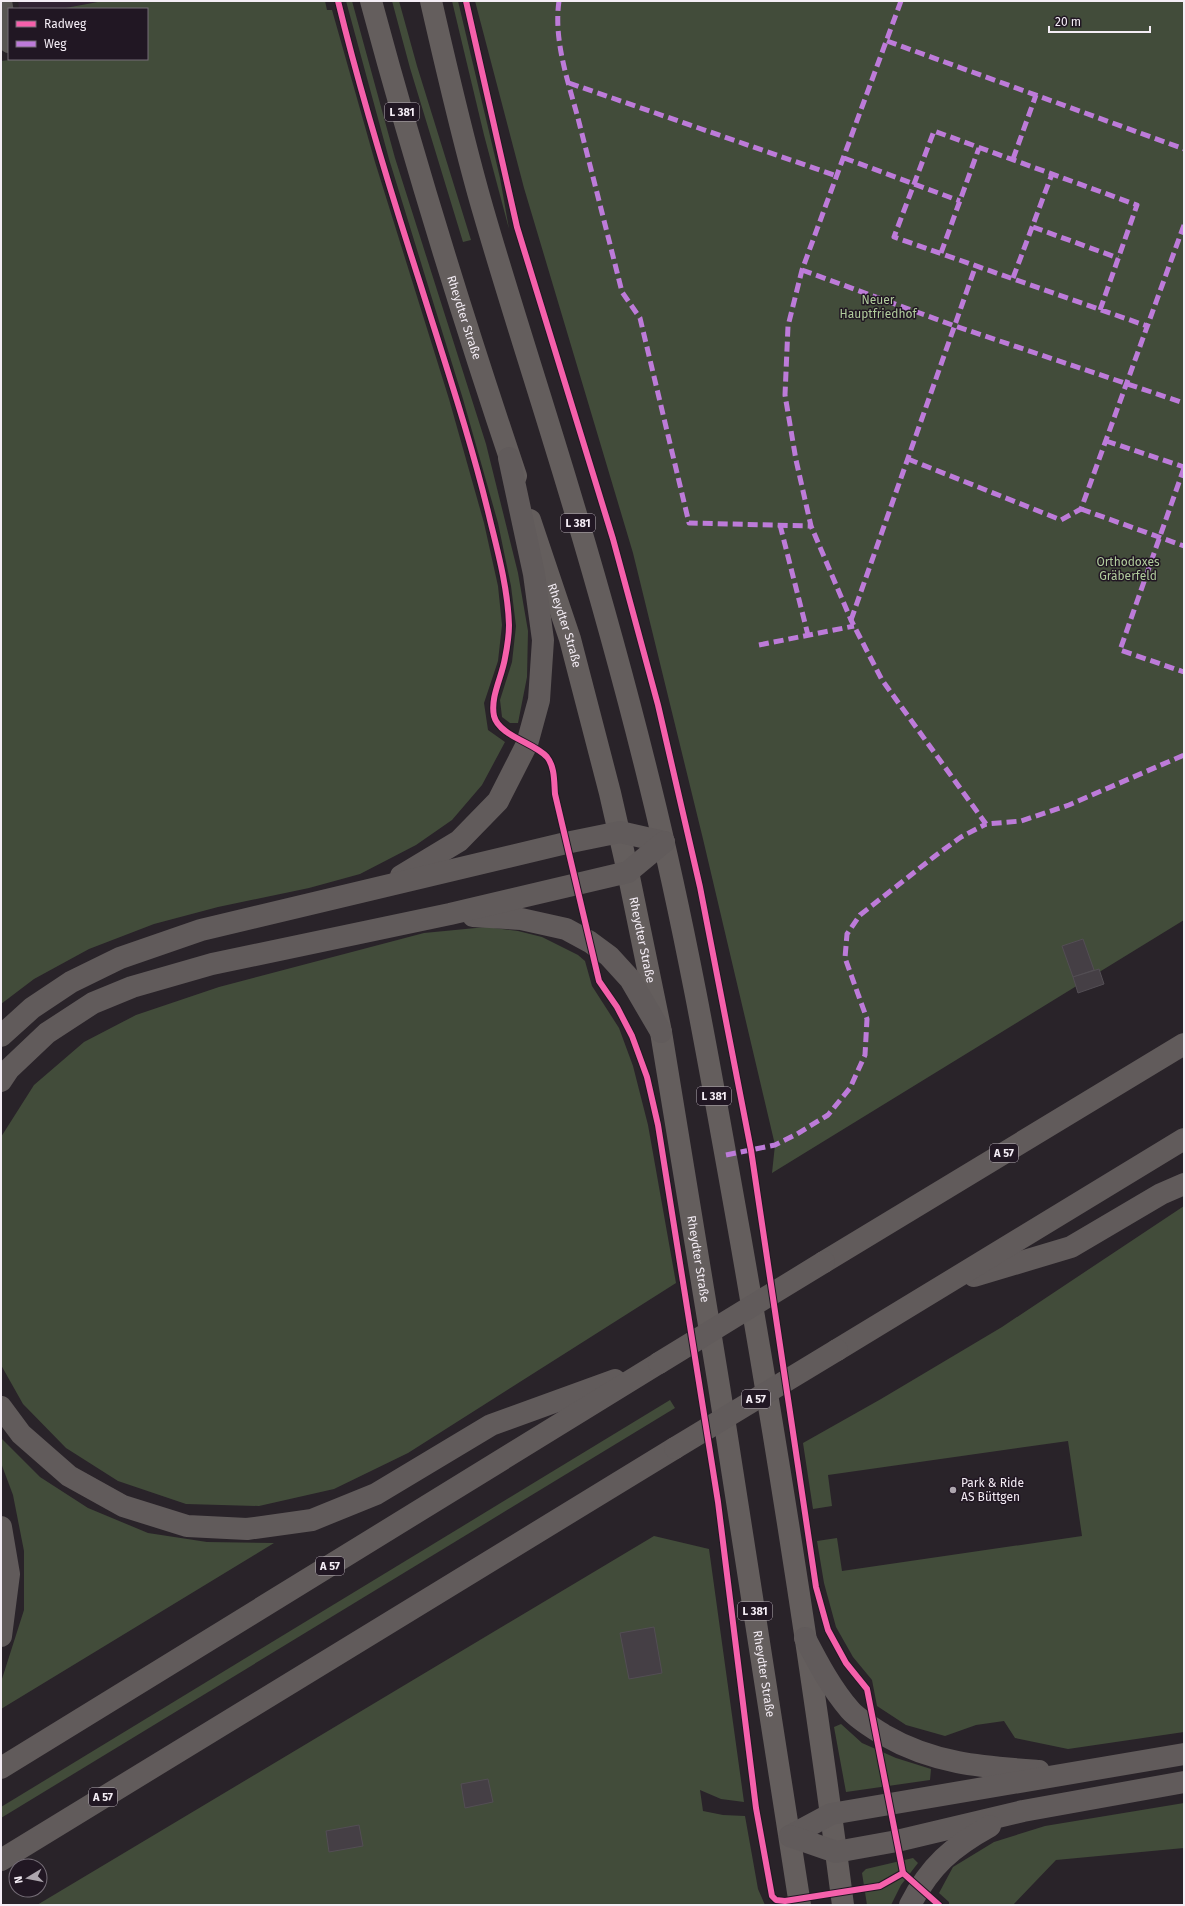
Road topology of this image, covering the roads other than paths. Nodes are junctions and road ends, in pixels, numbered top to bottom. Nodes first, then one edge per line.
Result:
1 (2, 1) edge
2 (371, 1) edge
3 (431, 1) edge
4 (8, 37) edge
5 (509, 458) junction
6 (620, 832) junction
7 (664, 842) junction
8 (628, 872) junction
9 (370, 891) junction
10 (450, 914) junction
11 (661, 1032) junction
12 (1, 1036) edge
13 (1184, 1044) edge
14 (1, 1081) edge
15 (1184, 1139) edge
16 (1184, 1184) edge
17 (946, 1284) junction
18 (659, 1363) junction
19 (1, 1407) edge
20 (1, 1526) edge
21 (1, 1636) edge
22 (805, 1638) junction
23 (1184, 1754) edge
24 (1, 1768) edge
25 (1074, 1773) junction
26 (1184, 1782) edge
27 (1023, 1811) junction
28 (831, 1814) junction
29 (790, 1836) junction
30 (836, 1852) junction
31 (1, 1860) edge
32 (800, 1905) edge
33 (843, 1905) edge
34 (910, 1905) edge

1 - 4 lane
2 - 5 main road, Rheydter Straße / L 381
3 - 7 main road, L 381
5 - 6 main road, Rheydter Straße / L 381
5 - 9 highway
6 - 7 highway
6 - 8 main road, Rheydter Straße / L 381
6 - 9 highway
7 - 8 highway
7 - 22 main road, L 381
8 - 10 highway
8 - 11 main road, Rheydter Straße / L 381
9 - 12 highway
10 - 11 highway
10 - 14 highway
11 - 29 main road, Rheydter Straße / L 381
13 - 18 highway, A 57, bridge
15 - 17 highway, A 57
16 - 17 highway
17 - 31 highway, A 57, bridge
18 - 19 highway
18 - 24 highway, A 57
20 - 21 highway
22 - 25 highway
22 - 28 main road, L 381
23 - 25 highway
25 - 28 highway
26 - 27 highway
27 - 30 highway
27 - 34 highway
28 - 29 highway
28 - 30 main road, L 381
29 - 30 highway
29 - 32 main road, Rheydter Straße / L 381
30 - 33 main road, L 381

